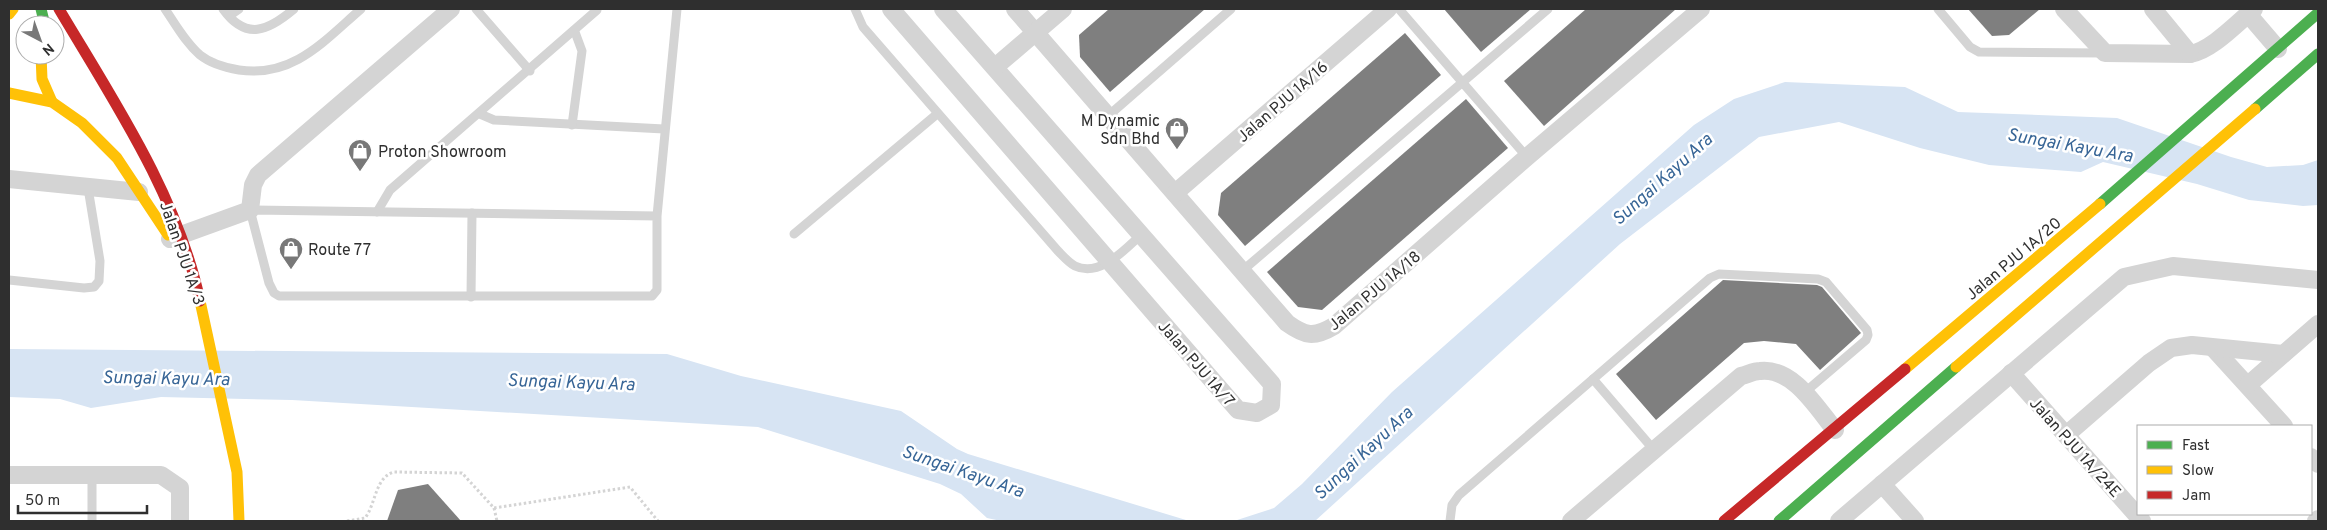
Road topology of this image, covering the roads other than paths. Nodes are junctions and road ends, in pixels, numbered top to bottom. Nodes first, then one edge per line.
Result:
1 (13, 9) edge
2 (59, 9) edge
3 (165, 9) edge
4 (239, 9) edge
5 (294, 9) edge
6 (361, 9) edge
7 (451, 9) edge
8 (476, 9) edge
9 (677, 9) edge
10 (855, 9) edge
11 (891, 9) edge
12 (943, 9) edge
13 (1015, 9) edge
14 (1063, 9) edge
15 (1231, 9) edge
16 (1388, 9) edge
17 (1399, 9) edge
18 (1548, 9) edge
19 (1701, 9) edge
20 (1938, 9) edge
21 (2064, 9) edge
22 (2153, 9) edge
23 (597, 10) dead end
24 (2251, 11) edge
25 (226, 12) edge
26 (9, 14) edge
27 (2318, 14) edge
28 (575, 32) junction
29 (1036, 33) junction
30 (2278, 49) junction
31 (2105, 53) junction
32 (2190, 54) junction
33 (2318, 54) edge
34 (41, 65) edge
35 (995, 67) junction
36 (530, 71) junction
37 (1462, 82) junction
38 (9, 93) edge
39 (52, 102) junction
40 (480, 114) junction
41 (937, 114) junction
42 (1108, 116) junction
43 (572, 125) junction
44 (664, 129) junction
45 (1526, 157) junction
46 (9, 179) edge
47 (88, 188) junction
48 (139, 192) junction
49 (1175, 193) junction
50 (250, 210) junction
51 (377, 212) junction
52 (472, 214) junction
53 (658, 216) junction
54 (794, 234) dead end
55 (1141, 235) junction
56 (175, 238) junction
57 (1110, 262) junction
58 (1242, 271) junction
59 (9, 280) edge
60 (2318, 280) edge
61 (471, 297) junction
62 (2318, 324) edge
63 (2214, 349) junction
64 (2283, 354) junction
65 (2011, 374) junction
66 (1593, 379) junction
67 (2248, 385) junction
68 (1804, 392) junction
69 (2283, 425) edge
70 (1835, 430) junction
71 (2066, 435) junction
72 (1654, 450) junction
73 (9, 475) edge
74 (92, 475) junction
75 (1882, 484) junction
76 (1798, 507) junction
77 (92, 521) edge
78 (180, 521) edge
79 (240, 521) edge
80 (1450, 521) edge
81 (1571, 521) edge
82 (1724, 521) edge
83 (1779, 521) edge
84 (1788, 521) edge
85 (1838, 521) edge
86 (1915, 521) edge
87 (2141, 521) edge

1 - 26 street
2 - 56 street, Jalan PJU 1A/3
3 - 6 lane
4 - 25 lane
5 - 25 lane
7 - 50 street
8 - 36 lane
9 - 44 lane
10 - 41 lane
11 - 57 street, Jalan PJU 1A/7
12 - 35 street, Jalan PJU 1A/7
13 - 29 street, Jalan PJU 1A/18
14 - 29 street
15 - 42 lane
16 - 49 street, Jalan PJU 1A/16
17 - 37 lane
18 - 37 lane
19 - 45 street, Jalan PJU 1A/18
20 - 31 lane
21 - 31 street
22 - 32 street
23 - 28 lane
24 - 30 street
24 - 32 street
27 - 30 street, Jalan PJU 1A/20
28 - 36 lane
28 - 43 lane
29 - 35 street
29 - 42 street, Jalan PJU 1A/18
30 - 70 street, Jalan PJU 1A/20
31 - 32 street
33 - 76 street
34 - 39 street
35 - 55 street, Jalan PJU 1A/7
36 - 40 lane
37 - 45 lane
37 - 58 lane
38 - 39 street
39 - 48 street
40 - 43 lane
40 - 51 lane
41 - 54 lane
41 - 57 lane
42 - 49 street, Jalan PJU 1A/18
43 - 44 lane
44 - 53 lane
45 - 58 street, Jalan PJU 1A/18
46 - 47 street, Jalan PJU 1A/3
47 - 48 street, Jalan PJU 1A/3
47 - 59 lane
48 - 56 street
49 - 58 street, Jalan PJU 1A/18
50 - 51 lane
50 - 56 street
50 - 61 lane
51 - 52 lane
52 - 53 lane
52 - 61 lane
53 - 61 lane
55 - 57 lane
55 - 57 street, Jalan PJU 1A/7
56 - 79 street, Jalan PJU 1A/3
60 - 65 street
62 - 64 street
63 - 64 street
63 - 67 street
63 - 71 street
64 - 67 street
65 - 71 street, Jalan PJU 1A/24E
65 - 75 street
66 - 68 lane
66 - 72 lane
66 - 80 lane
67 - 69 street
68 - 70 street
68 - 72 street
70 - 82 street, Jalan PJU 1A/20
71 - 87 street, Jalan PJU 1A/24E
72 - 81 street
73 - 74 street
74 - 77 lane
74 - 78 street
75 - 85 street
75 - 86 street
76 - 83 street
76 - 84 street

